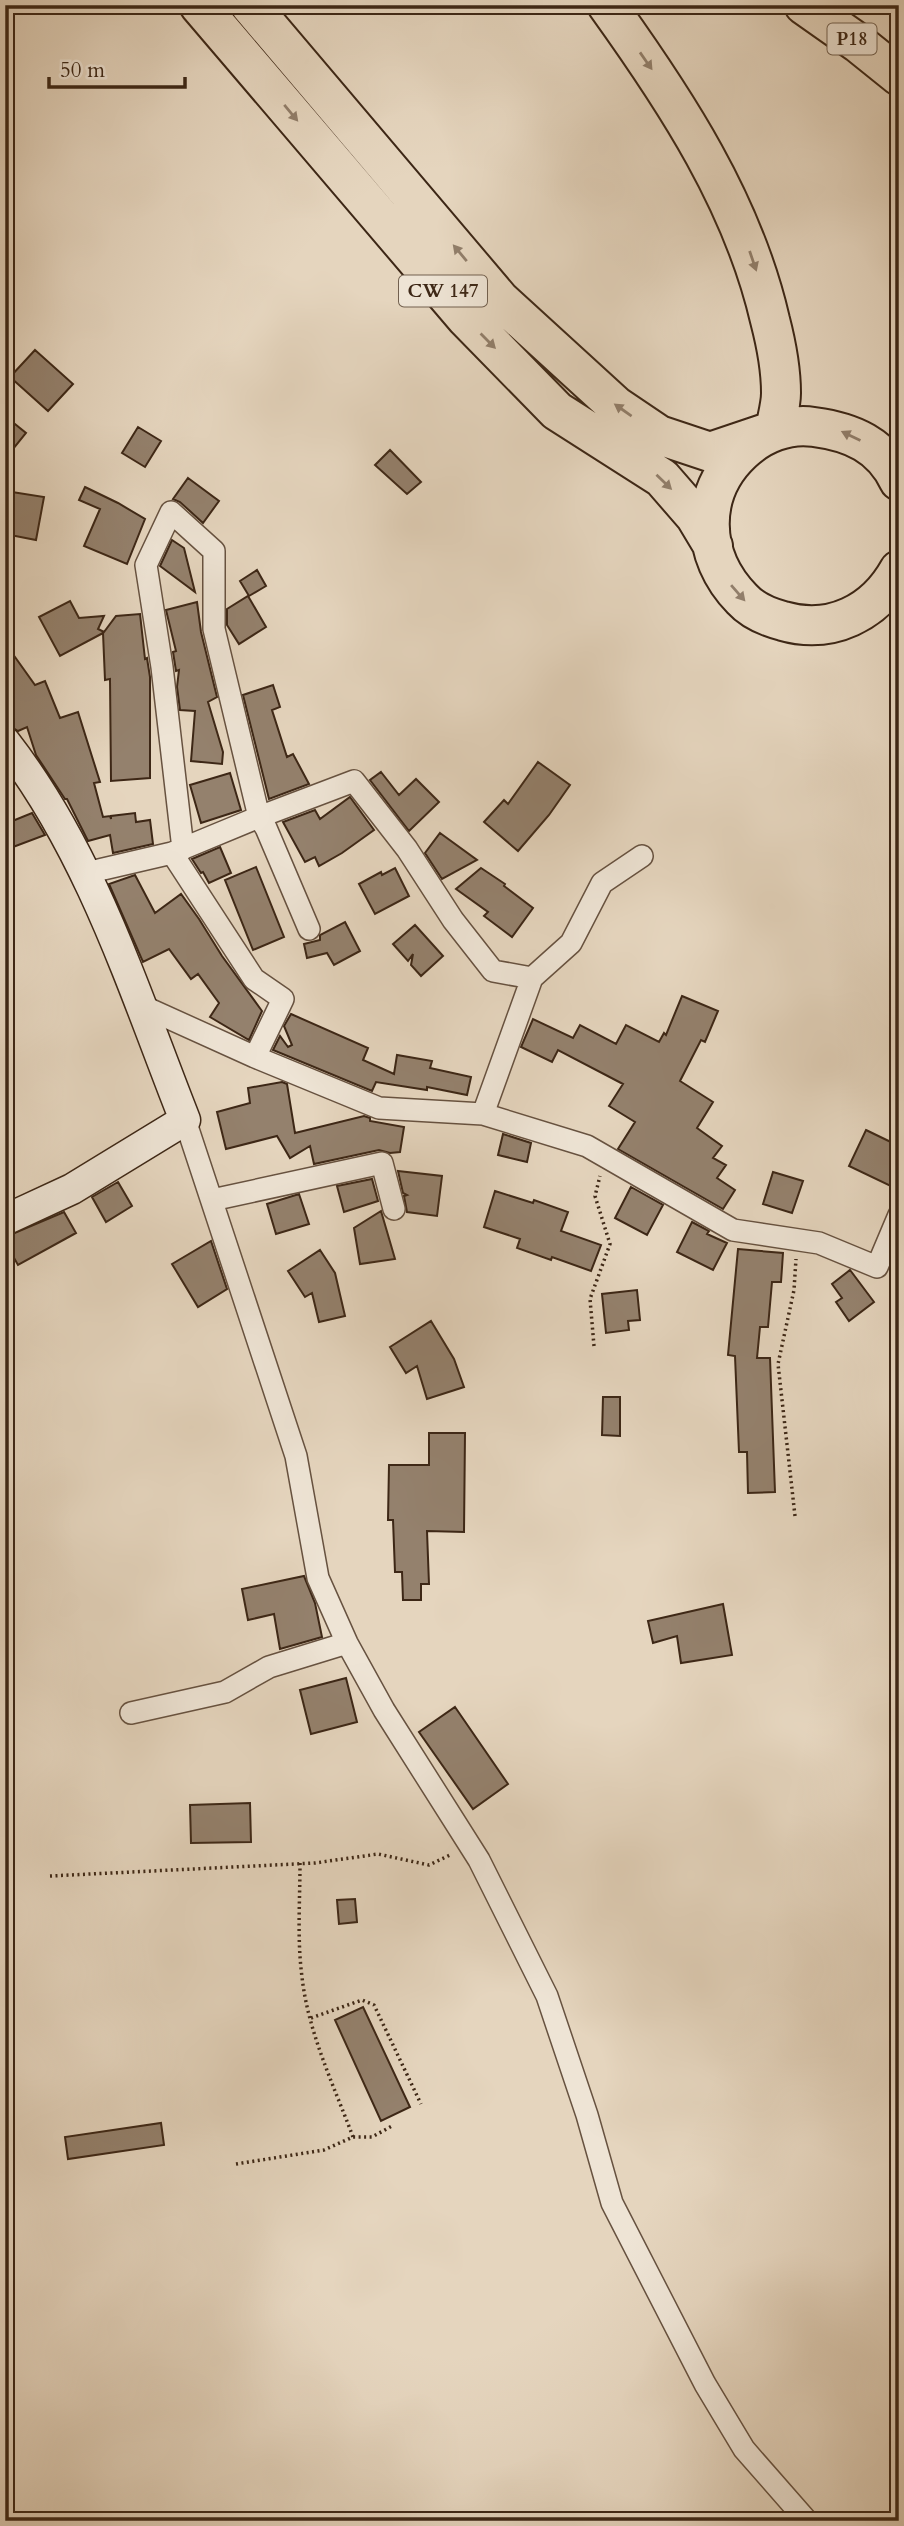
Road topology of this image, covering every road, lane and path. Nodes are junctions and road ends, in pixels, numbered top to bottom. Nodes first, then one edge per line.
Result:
1 (199, 5) edge
2 (250, 5) edge
3 (607, 5) edge
4 (804, 5) edge
5 (899, 76) edge
6 (775, 430) junction
7 (899, 481) edge
8 (712, 546) junction
9 (899, 570) edge
10 (883, 608) edge
11 (5, 741) edge
12 (259, 817) junction
13 (177, 851) junction
14 (642, 856) dead end
15 (86, 873) junction
16 (309, 929) dead end
17 (532, 978) junction
18 (140, 1005) junction
19 (255, 1057) junction
20 (483, 1114) junction
21 (185, 1120) junction
22 (605, 1157) junction
23 (212, 1200) junction
24 (394, 1209) dead end
25 (899, 1215) edge
26 (5, 1220) edge
27 (797, 1239) junction
28 (594, 1346) dead end
29 (795, 1516) dead end
30 (347, 1643) junction
31 (131, 1713) dead end
32 (468, 1843) junction
33 (300, 1863) junction
34 (50, 1876) dead end
35 (311, 2018) junction
36 (421, 2104) dead end
37 (392, 2126) dead end
38 (353, 2137) junction
39 (236, 2164) dead end
40 (807, 2521) edge

1 -> 8 highway, CW 147
6 -> 2 highway, CW 147
3 -> 6 highway
4 - 5 highway, P18
7 -> 6 highway
6 - 8 highway
8 -> 10 highway
9 - 10 highway
11 - 15 street
12 - 13 street
12 - 13 street
12 - 16 street
12 - 17 street
13 - 15 street
13 - 19 street
14 - 17 street
15 - 18 street
17 - 20 street
18 - 19 street
18 - 21 street
19 - 20 street
20 - 22 street
21 - 23 street
21 - 26 street
22 - 27 street
22 - 28 path
23 - 24 street
23 - 30 street
25 - 27 street
27 - 29 path
30 - 31 street
30 - 32 street
32 - 33 path
32 - 40 street
33 - 34 path
33 - 35 path
35 - 36 path
35 - 38 path
37 - 38 path
38 - 39 path

